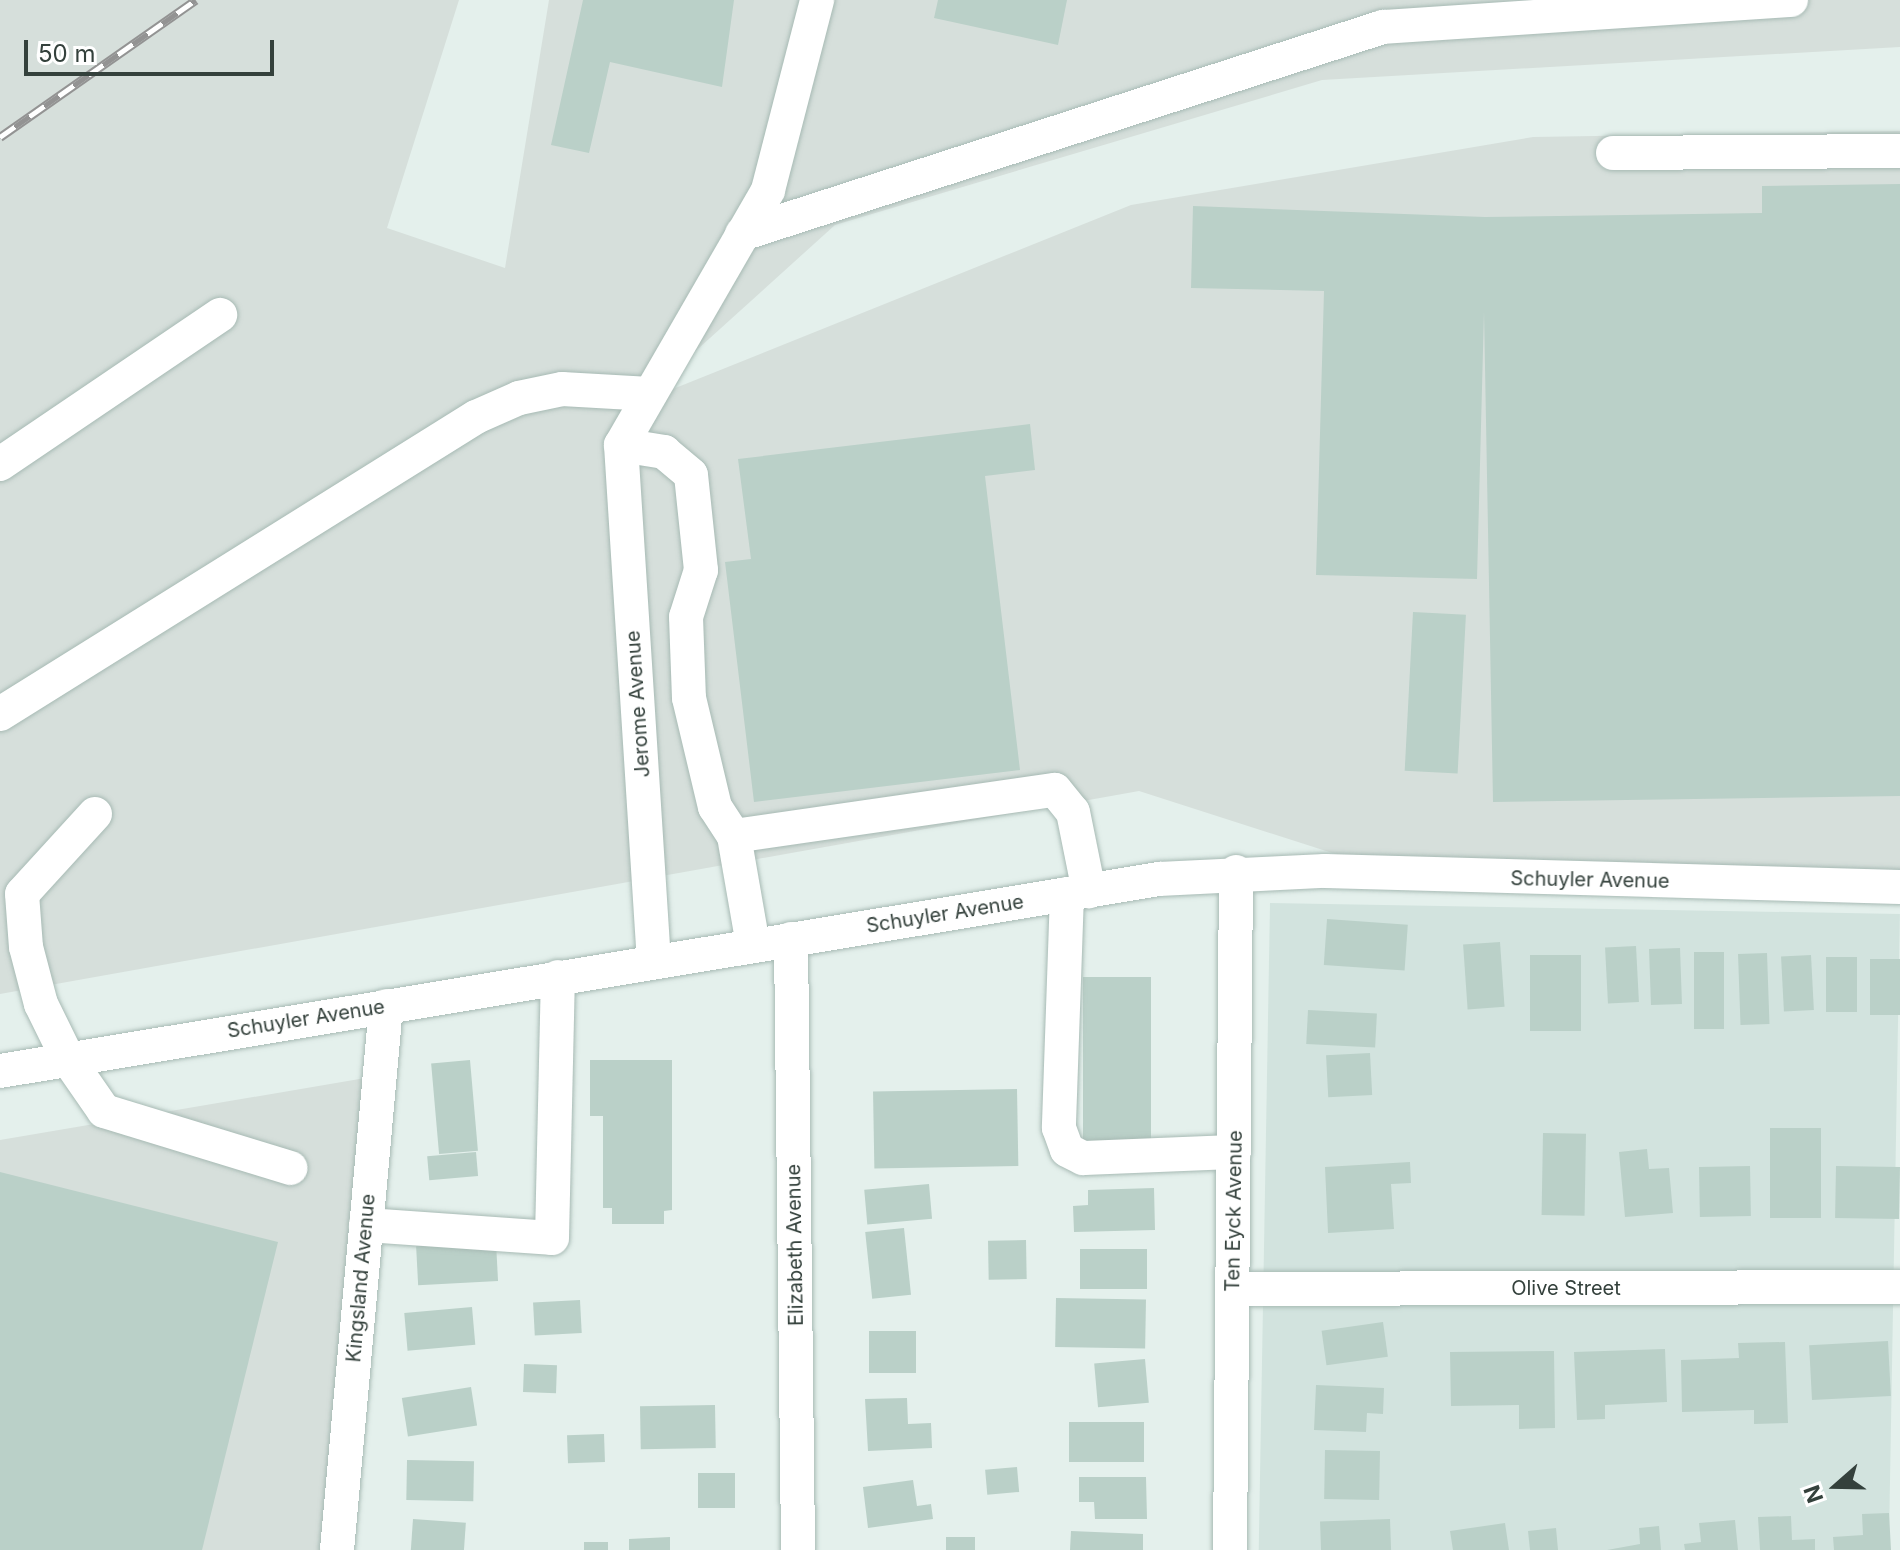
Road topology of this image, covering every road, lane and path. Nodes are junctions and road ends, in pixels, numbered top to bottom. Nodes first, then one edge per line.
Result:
1 (817, 0) edge
2 (1370, 0) edge
3 (1791, 0) edge
4 (1360, 34) junction
5 (1900, 151) edge
6 (1613, 153) dead end
7 (742, 234) junction
8 (220, 315) dead end
9 (650, 394) junction
10 (621, 445) junction
11 (0, 464) edge
12 (0, 714) edge
13 (95, 814) dead end
14 (734, 836) junction
15 (1236, 872) junction
16 (1900, 887) edge
17 (1078, 892) junction
18 (791, 939) junction
19 (753, 945) junction
20 (654, 962) junction
21 (558, 977) junction
22 (386, 1006) junction
23 (68, 1059) junction
24 (0, 1071) edge
25 (1234, 1152) junction
26 (291, 1168) dead end
27 (366, 1225) junction
28 (1900, 1287) edge
29 (1233, 1289) junction
30 (337, 1550) edge
31 (798, 1550) edge
32 (1230, 1550) edge

1 - 7 street
2 - 4 street
3 - 4 street
4 - 7 street
5 - 6 street
7 - 9 street
8 - 11 street
9 - 10 street
9 - 12 street
10 - 14 street
10 - 20 street, Jerome Avenue
13 - 23 street
14 - 17 street
14 - 19 street
15 - 16 street, Schuyler Avenue
15 - 17 street, Schuyler Avenue
15 - 25 street, Ten Eyck Avenue
17 - 18 street, Schuyler Avenue
17 - 25 street
18 - 19 street, Schuyler Avenue
18 - 31 street, Elizabeth Avenue
19 - 20 street, Schuyler Avenue
20 - 21 street, Schuyler Avenue
21 - 22 street, Schuyler Avenue
21 - 27 street
22 - 23 street, Schuyler Avenue
22 - 27 street, Kingsland Avenue
23 - 24 street, Schuyler Avenue
23 - 26 street
25 - 29 street, Ten Eyck Avenue
27 - 30 street, Kingsland Avenue
28 - 29 street, Olive Street
29 - 32 street, Ten Eyck Avenue

